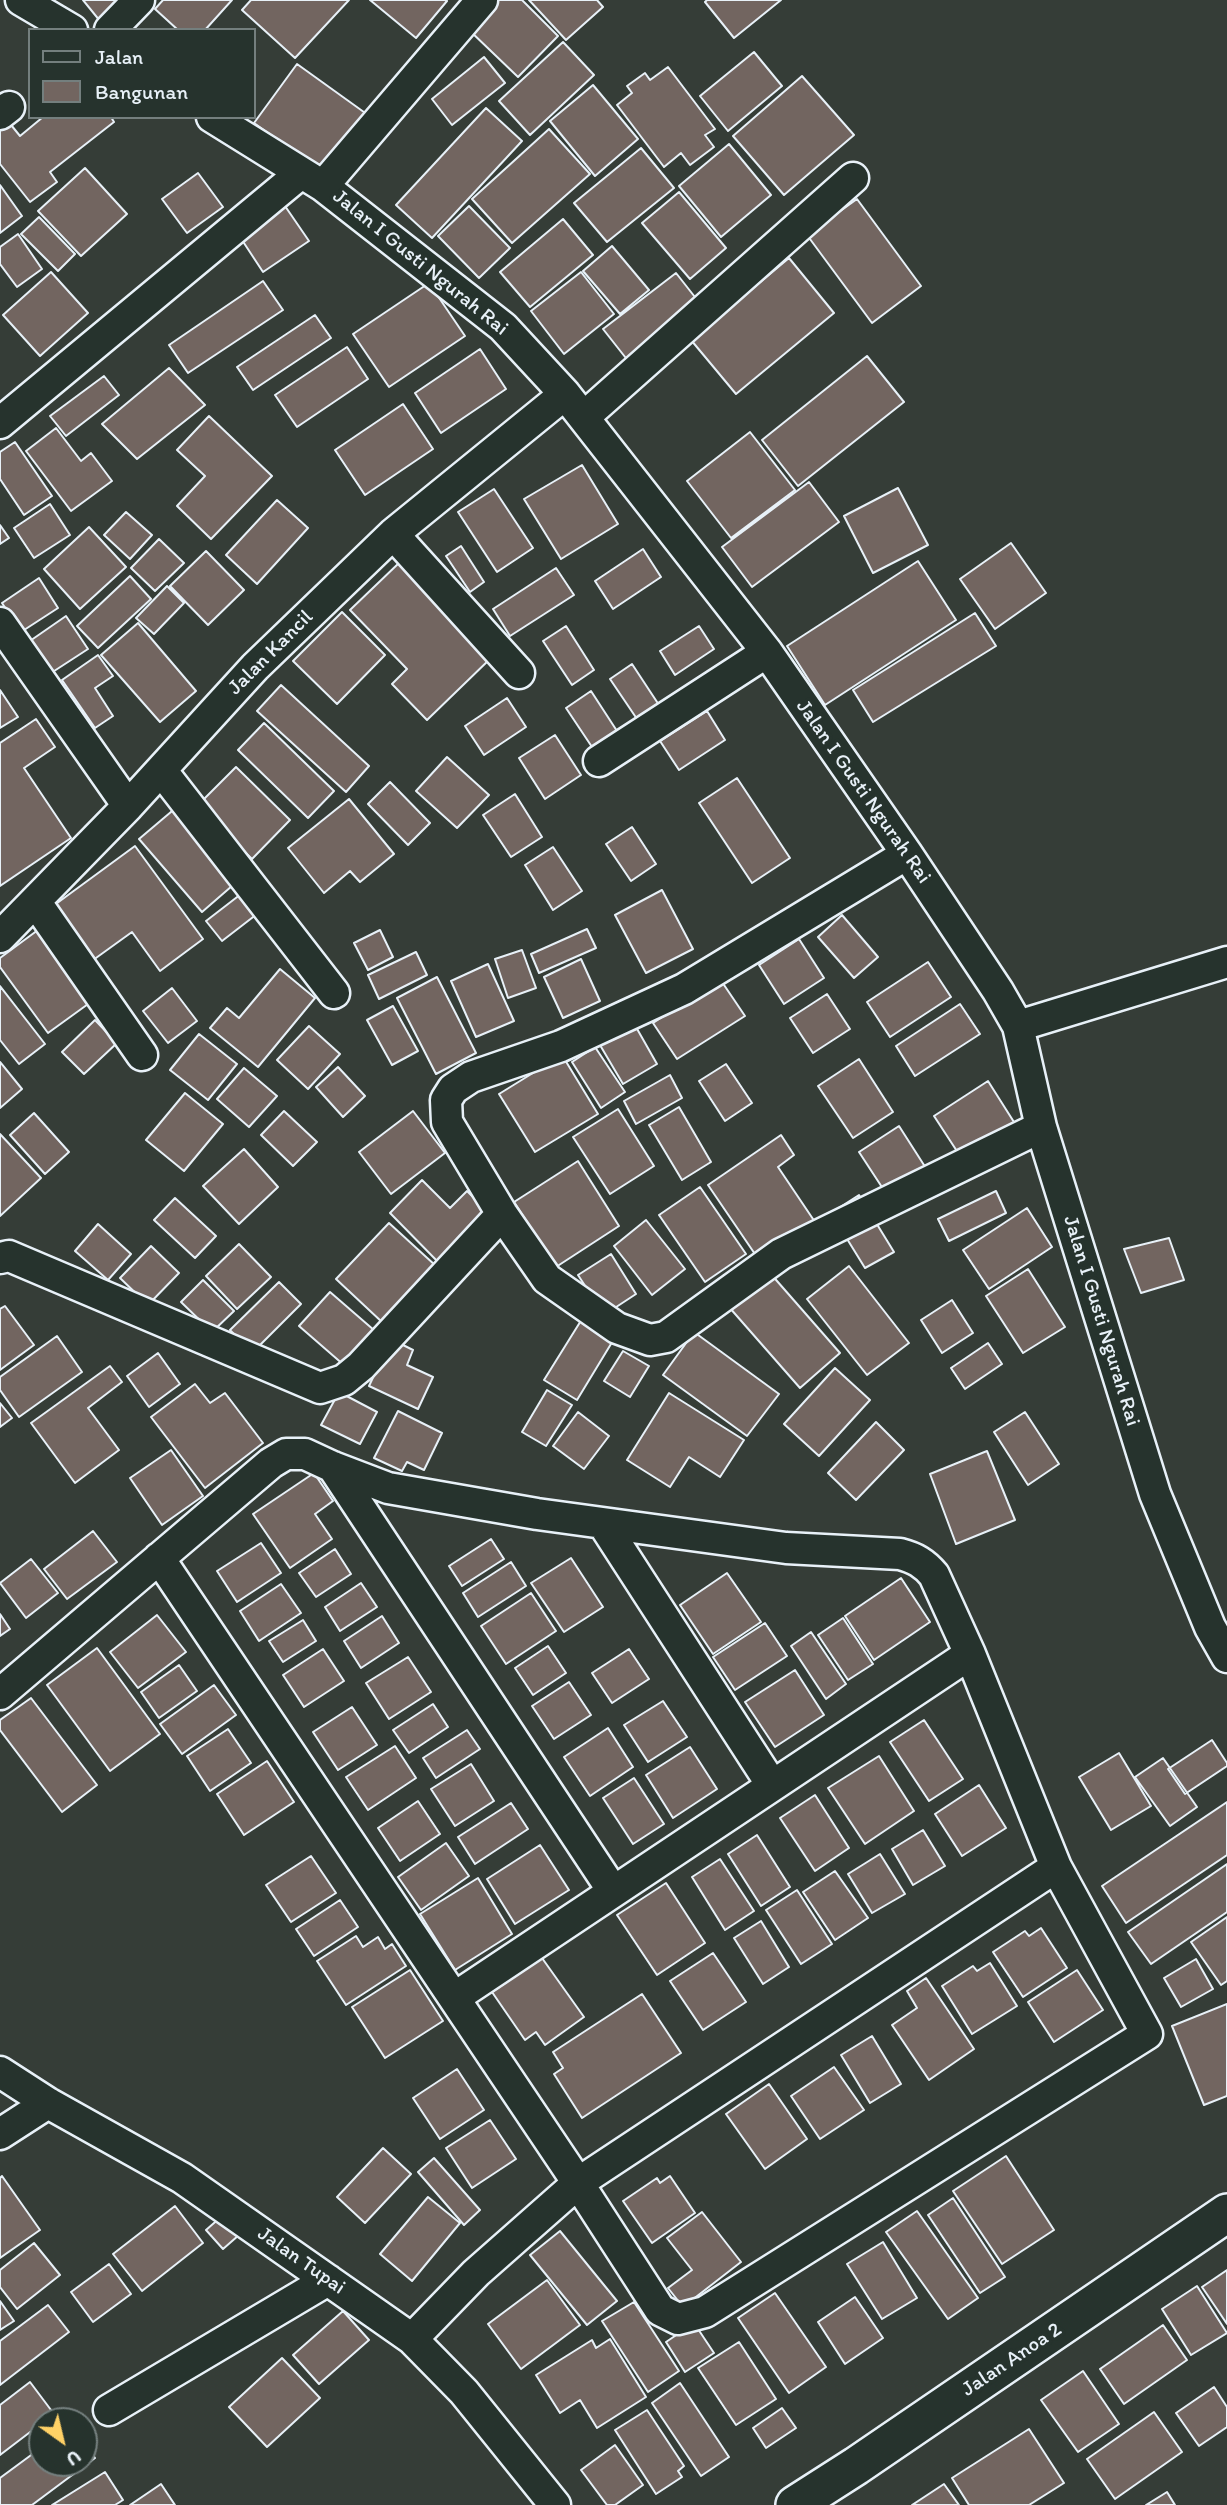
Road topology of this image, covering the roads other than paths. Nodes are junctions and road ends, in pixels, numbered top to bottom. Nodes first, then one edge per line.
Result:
1 (21, 0) edge
2 (139, 0) edge
3 (482, 0) edge
4 (69, 28) edge
5 (112, 28) edge
6 (215, 119) edge
7 (853, 178) dead end
8 (312, 180) junction
9 (565, 394) junction
10 (584, 417) junction
11 (0, 423) edge
12 (393, 534) junction
13 (0, 623) edge
14 (766, 652) junction
15 (519, 673) dead end
16 (599, 761) dead end
17 (161, 769) junction
18 (128, 806) junction
19 (907, 855) junction
20 (34, 901) junction
21 (0, 937) edge
22 (1227, 962) edge
23 (334, 993) dead end
24 (1018, 1026) junction
25 (142, 1055) dead end
26 (1041, 1127) junction
27 (502, 1214) junction
28 (5, 1257) edge
29 (333, 1468) junction
30 (604, 1525) junction
31 (159, 1558) junction
32 (1227, 1602) edge
33 (1210, 1627) junction
34 (970, 1654) junction
35 (1227, 1657) edge
36 (0, 1695) edge
37 (772, 1785) junction
38 (1056, 1867) junction
39 (613, 1891) junction
40 (454, 1997) junction
41 (0, 2072) edge
42 (48, 2103) junction
43 (0, 2134) edge
44 (579, 2183) junction
45 (1227, 2213) edge
46 (328, 2280) junction
47 (412, 2339) junction
48 (109, 2410) dead end
49 (555, 2505) edge
50 (795, 2505) edge

1 - 4 street
2 - 5 street
3 - 8 street
6 - 8 street, Jalan I Gusti Ngurah Rai
7 - 10 street
8 - 9 street, Jalan I Gusti Ngurah Rai
8 - 11 street
9 - 10 street, Jalan I Gusti Ngurah Rai
9 - 12 street, Jalan Kancil
10 - 14 street, Jalan I Gusti Ngurah Rai
12 - 15 street
12 - 17 street, Jalan Kancil
13 - 18 street
14 - 16 street
14 - 19 street, Jalan I Gusti Ngurah Rai
17 - 18 street, Jalan Kancil
17 - 23 street
18 - 20 street, Jalan Kancil
19 - 24 street, Jalan I Gusti Ngurah Rai
19 - 27 street
20 - 21 street, Jalan Kancil
20 - 25 street
22 - 24 street
24 - 26 street, Jalan I Gusti Ngurah Rai
26 - 27 street
26 - 33 street, Jalan I Gusti Ngurah Rai
27 - 28 street
29 - 30 street
29 - 31 street
29 - 39 street
30 - 34 street
30 - 37 street
31 - 36 street
31 - 40 street
32 - 33 street
33 - 35 street, Jalan I Gusti Ngurah Rai
34 - 37 street
34 - 38 street
37 - 39 street
38 - 44 street
38 - 44 street
39 - 40 street
40 - 44 street
41 - 42 street, Jalan Tupai
42 - 43 street
42 - 46 street, Jalan Tupai
44 - 47 street
45 - 50 street, Jalan Anoa 2
46 - 47 street, Jalan Tupai
46 - 48 street
47 - 49 street, Jalan Tupai

